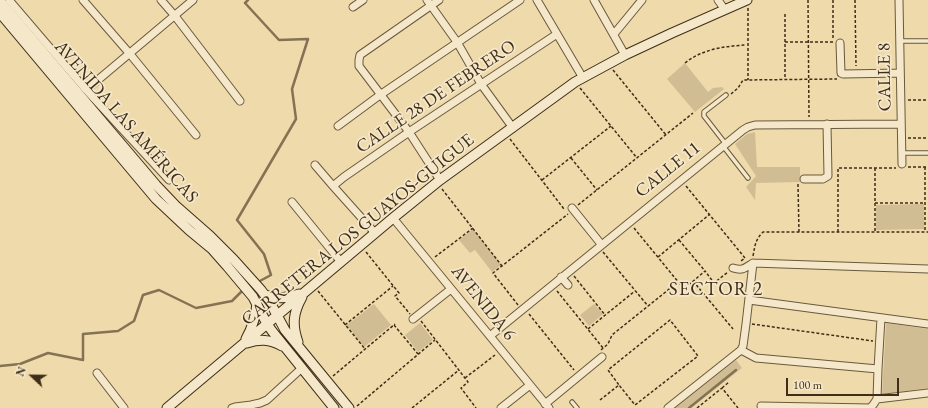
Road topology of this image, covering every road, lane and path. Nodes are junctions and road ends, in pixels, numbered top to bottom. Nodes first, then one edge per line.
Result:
1 (9, 0) edge
2 (83, 0) edge
3 (161, 0) edge
4 (194, 0) edge
5 (363, 0) edge
6 (439, 0) edge
7 (520, 0) edge
8 (537, 0) edge
9 (594, 0) edge
10 (642, 0) edge
11 (718, 0) edge
12 (808, 0) edge
13 (856, 0) edge
14 (899, 0) edge
15 (0, 1) edge
16 (429, 3) edge
17 (748, 4) edge
18 (353, 7) dead end
19 (725, 10) junction
20 (0, 13) edge
21 (785, 14) dead end
22 (175, 16) junction
23 (557, 34) junction
24 (614, 34) junction
25 (900, 41) junction
26 (928, 41) edge
27 (457, 42) junction
28 (785, 42) junction
29 (808, 42) junction
30 (837, 42) joint
31 (746, 45) dead end
32 (130, 54) junction
33 (625, 55) junction
34 (608, 64) junction
35 (685, 64) dead end
36 (900, 73) junction
37 (856, 74) junction
38 (785, 79) junction
39 (809, 79) junction
40 (841, 79) dead end
41 (579, 80) junction
42 (748, 80) junction
43 (481, 84) junction
44 (86, 90) junction
45 (380, 95) junction
46 (728, 95) joint
47 (900, 100) junction
48 (928, 100) edge
49 (240, 101) dead end
50 (693, 113) dead end
51 (827, 124) junction
52 (901, 124) junction
53 (809, 125) junction
54 (338, 126) dead end
55 (611, 126) junction
56 (509, 130) junction
57 (409, 132) junction
58 (196, 135) dead end
59 (666, 135) junction
60 (901, 138) junction
61 (928, 138) edge
62 (724, 144) junction
63 (901, 153) junction
64 (928, 153) edge
65 (571, 158) junction
66 (637, 158) junction
67 (315, 165) dead end
68 (901, 166) junction
69 (925, 167) junction
70 (928, 167) edge
71 (875, 168) junction
72 (748, 178) dead end
73 (681, 179) junction
74 (169, 180) dead end
75 (542, 180) junction
76 (801, 181) joint
77 (439, 182) junction
78 (333, 186) junction
79 (596, 190) junction
80 (292, 202) dead end
81 (875, 203) junction
82 (925, 203) junction
83 (573, 208) joint
84 (710, 214) junction
85 (393, 218) junction
86 (629, 222) junction
87 (473, 228) junction
88 (838, 232) junction
89 (875, 232) junction
90 (925, 232) junction
91 (928, 232) edge
92 (375, 233) junction
93 (798, 233) junction
94 (679, 240) junction
95 (360, 245) junction
96 (600, 245) junction
97 (658, 257) junction
98 (341, 262) junction
99 (429, 262) junction
100 (753, 263) junction
101 (502, 266) junction
102 (733, 268) junction
103 (928, 269) edge
104 (569, 271) junction
105 (705, 272) junction
106 (561, 277) junction
107 (694, 281) junction
108 (678, 282) dead end
109 (552, 285) junction
110 (568, 285) dead end
111 (393, 286) junction
112 (310, 288) junction
113 (452, 289) junction
114 (635, 291) junction
115 (263, 292) junction
116 (255, 300) junction
117 (749, 300) junction
118 (648, 306) junction
119 (523, 309) junction
120 (278, 315) junction
121 (605, 315) junction
122 (414, 318) junction
123 (881, 318) junction
124 (267, 324) junction
125 (746, 324) junction
126 (928, 324) edge
127 (345, 325) junction
128 (588, 329) junction
129 (733, 329) dead end
130 (490, 336) junction
131 (435, 340) junction
132 (880, 342) junction
133 (243, 344) junction
134 (603, 348) junction
135 (301, 349) junction
136 (365, 349) junction
137 (501, 350) junction
138 (741, 350) junction
139 (288, 351) junction
140 (418, 354) junction
141 (602, 357) joint
142 (302, 368) junction
143 (458, 370) junction
144 (878, 370) junction
145 (97, 373) dead end
146 (579, 376) junction
147 (466, 378) junction
148 (327, 381) junction
149 (729, 382) dead end
150 (530, 385) junction
151 (619, 385) junction
152 (722, 388) junction
153 (928, 393) edge
154 (877, 399) junction
155 (600, 400) dead end
156 (572, 402) dead end
157 (416, 405) junction
158 (547, 406) edge
159 (761, 406) dead end
160 (124, 408) edge
161 (167, 408) edge
162 (232, 408) edge
163 (334, 408) edge
164 (349, 408) edge
165 (354, 408) edge
166 (412, 408) edge
167 (418, 408) edge
168 (476, 408) edge
169 (501, 408) edge
170 (577, 408) edge
171 (668, 408) edge
172 (697, 408) edge
173 (738, 408) edge

1 - 44 street
2 - 32 street
3 - 22 street
4 - 22 street
5 - 18 street
6 - 16 street
7 - 27 street
8 - 23 street
9 - 24 street
10 - 24 street
11 - 19 street
12 - 29 path
13 - 37 path
14 - 25 street, CALLE 8
15 - 115 main road, AVENIDA LAS AMÉRICAS
16 - 27 street
16 - 45 street
17 - 19 main road, CARRETERA LOS GUAYOS-GUIGUE
17 - 42 path
19 - 33 main road, CARRETERA LOS GUAYOS-GUIGUE
20 - 116 main road, AVENIDA LAS AMÉRICAS
21 - 28 path
22 - 32 street
22 - 49 street
23 - 41 street
23 - 43 street, CALLE 28 DE FEBRERO
24 - 33 street
25 - 26 lane
25 - 36 street, CALLE 8
27 - 43 street
27 - 45 street
28 - 29 path
28 - 38 path
29 - 30 path
29 - 39 path
30 - 37 street
31 - 35 path
32 - 44 street
32 - 58 street
33 - 34 main road, CARRETERA LOS GUAYOS-GUIGUE
34 - 41 main road, CARRETERA LOS GUAYOS-GUIGUE
34 - 59 path
36 - 37 street
36 - 47 street, CALLE 8
38 - 39 path
38 - 42 path
39 - 40 path
39 - 53 path
41 - 55 path
41 - 56 main road, CARRETERA LOS GUAYOS-GUIGUE
42 - 46 path
43 - 56 street
43 - 57 street, CALLE 28 DE FEBRERO
44 - 74 street
45 - 54 street
45 - 57 street
46 - 62 lane
47 - 48 path
47 - 52 street, CALLE 8
50 - 59 path
51 - 52 street, CALLE 11
51 - 53 street, CALLE 11
51 - 76 street
52 - 60 street, CALLE 8
53 - 62 street, CALLE 11
55 - 65 path
55 - 66 path
56 - 75 path
56 - 77 main road, CARRETERA LOS GUAYOS-GUIGUE
57 - 77 street
57 - 78 street, CALLE 28 DE FEBRERO
59 - 66 path
60 - 61 path
60 - 63 street, CALLE 8
62 - 72 lane
62 - 73 street, CALLE 11
63 - 64 lane
63 - 68 street, CALLE 8
65 - 75 path
65 - 79 path
66 - 79 path
67 - 78 street
68 - 69 path
68 - 71 path
69 - 70 path
69 - 82 path
71 - 81 path
71 - 88 path
73 - 84 path
73 - 86 street, CALLE 11
75 - 101 path
76 - 93 path
77 - 85 main road, CARRETERA LOS GUAYOS-GUIGUE
77 - 87 path
78 - 92 street
79 - 83 path
80 - 98 street
81 - 82 path
81 - 89 path
82 - 90 path
83 - 96 street
84 - 94 path
84 - 102 path
85 - 92 main road, CARRETERA LOS GUAYOS-GUIGUE
85 - 99 street, AVENIDA 6
86 - 96 street, CALLE 11
86 - 97 path
87 - 99 path
87 - 101 path
88 - 89 path
88 - 93 path
89 - 90 path
90 - 91 path
92 - 95 main road, CARRETERA LOS GUAYOS-GUIGUE
93 - 100 path
94 - 97 path
94 - 105 path
95 - 98 main road, CARRETERA LOS GUAYOS-GUIGUE
95 - 111 path
96 - 104 street, CALLE 11
96 - 114 path
97 - 107 path
98 - 112 main road, CARRETERA LOS GUAYOS-GUIGUE
99 - 113 street, AVENIDA 6
100 - 102 street
100 - 103 street
100 - 117 street
101 - 119 path
102 - 105 path
104 - 106 street, CALLE 11
104 - 121 path
105 - 107 path
106 - 109 street, CALLE 11
106 - 110 street
107 - 129 path
108 - 118 path
109 - 119 street, CALLE 11
109 - 128 path
111 - 122 path
111 - 127 path
112 - 115 main road
112 - 120 main road, CARRETERA LOS GUAYOS-GUIGUE
112 - 127 path
112 - 135 main road
113 - 122 street
113 - 130 street, AVENIDA 6
114 - 118 path
114 - 121 path
115 - 120 main road, AVENIDA LAS AMÉRICAS
116 - 124 main road, AVENIDA LAS AMÉRICAS
116 - 133 main road
117 - 123 street
117 - 125 street
118 - 134 path
119 - 130 street, CALLE 11
119 - 146 path
120 - 124 main road, CARRETERA LOS GUAYOS-GUIGUE
120 - 135 main road, AVENIDA LAS AMÉRICAS
121 - 128 path
122 - 131 path
123 - 126 street
123 - 132 street
124 - 133 main road, CARRETERA LOS GUAYOS-GUIGUE
124 - 139 main road, AVENIDA LAS AMÉRICAS
125 - 132 path
125 - 138 street
127 - 136 path
128 - 134 path
130 - 137 street, AVENIDA 6
131 - 140 path
131 - 143 path
132 - 144 street
133 - 139 main road
133 - 161 main road, CARRETERA LOS GUAYOS-GUIGUE
134 - 141 path
135 - 148 main road, AVENIDA LAS AMÉRICAS
136 - 140 path
136 - 148 path
137 - 147 path
137 - 150 street, AVENIDA 6
138 - 144 street
138 - 171 street
139 - 142 main road, AVENIDA LAS AMÉRICAS
140 - 165 path
141 - 146 street
142 - 162 street
142 - 163 main road, AVENIDA LAS AMÉRICAS
143 - 147 path
143 - 157 path
144 - 154 street
145 - 160 street
146 - 158 street
147 - 168 path
148 - 164 main road, AVENIDA LAS AMÉRICAS
149 - 152 path
150 - 158 street, AVENIDA 6
150 - 169 street
151 - 151 path
151 - 155 path
152 - 172 path
152 - 173 path
153 - 154 street
154 - 159 street
156 - 170 lane
157 - 166 path
157 - 167 path

